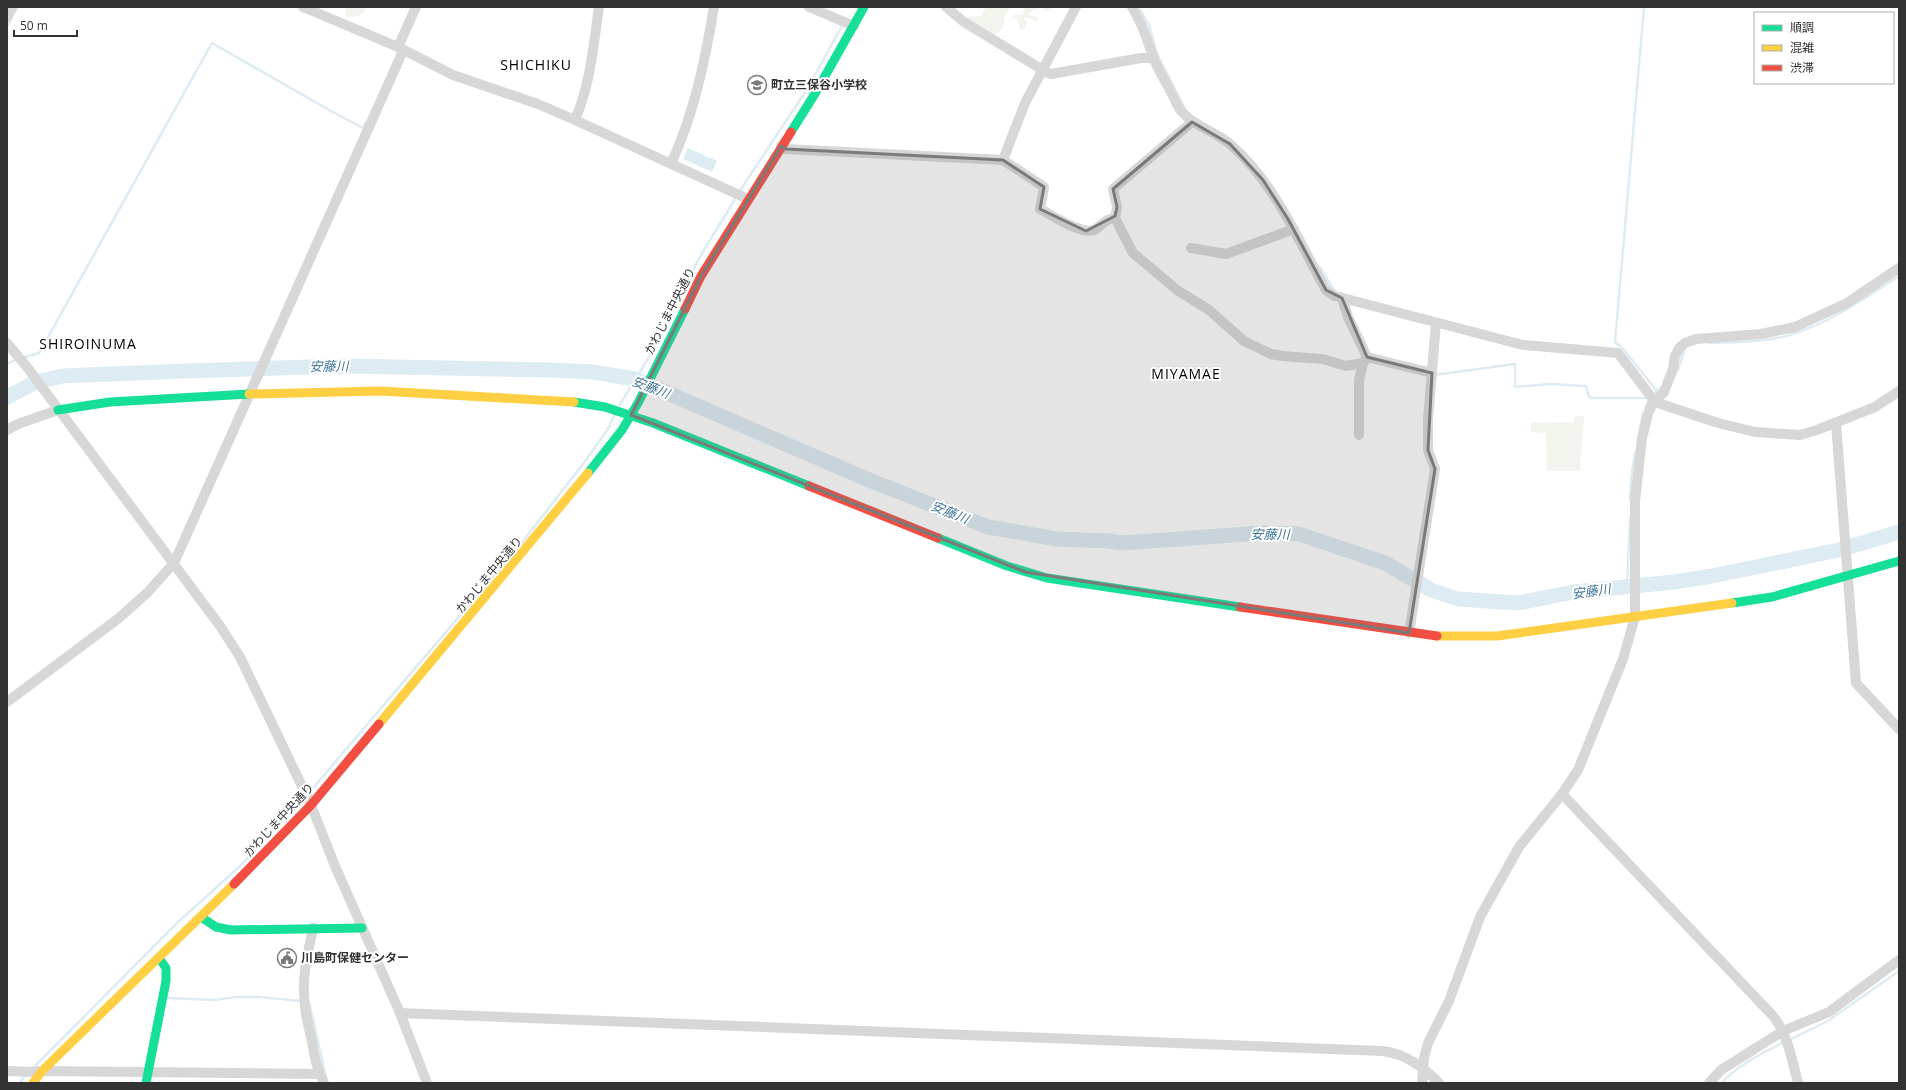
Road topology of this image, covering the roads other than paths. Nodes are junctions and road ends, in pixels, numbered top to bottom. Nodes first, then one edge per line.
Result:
1 (13, 7) edge
2 (303, 7) edge
3 (416, 7) edge
4 (599, 7) edge
5 (714, 7) edge
6 (809, 7) edge
7 (864, 7) edge
8 (946, 7) edge
9 (1076, 7) edge
10 (1132, 7) edge
11 (7, 17) edge
12 (854, 26) junction
13 (400, 49) junction
14 (1154, 58) junction
15 (1042, 70) junction
16 (575, 120) junction
17 (1192, 122) junction
18 (781, 146) junction
19 (1003, 160) junction
20 (671, 164) junction
21 (748, 199) junction
22 (1115, 218) junction
23 (1294, 229) junction
24 (1191, 248) dead end
25 (1899, 268) edge
26 (1342, 298) junction
27 (1436, 323) junction
28 (7, 343) edge
29 (1365, 360) junction
30 (1432, 373) junction
31 (1899, 391) edge
32 (248, 394) junction
33 (1655, 402) junction
34 (58, 410) junction
35 (631, 415) junction
36 (1836, 423) junction
37 (7, 430) edge
38 (1359, 435) dead end
39 (1899, 561) edge
40 (174, 563) junction
41 (1846, 576) junction
42 (1635, 617) junction
43 (1409, 633) junction
44 (7, 702) edge
45 (1899, 729) edge
46 (1562, 794) junction
47 (311, 805) junction
48 (201, 917) junction
49 (313, 928) junction
50 (362, 928) junction
51 (159, 958) junction
52 (1899, 960) edge
53 (400, 1012) junction
54 (1783, 1031) junction
55 (1423, 1067) junction
56 (7, 1071) edge
57 (42, 1071) junction
58 (148, 1072) junction
59 (30, 1076) edge
60 (321, 1078) edge
61 (146, 1083) edge
62 (427, 1083) edge
63 (1422, 1083) edge
64 (1440, 1083) edge
65 (1709, 1083) edge
66 (1798, 1083) edge

1 - 11 street
2 - 13 street
3 - 13 street
4 - 16 street
5 - 20 street
6 - 12 street
7 - 12 street, かわじま中央通り
8 - 15 street
9 - 15 street
10 - 14 street
12 - 18 street, かわじま中央通り
13 - 16 street
13 - 32 street
14 - 15 street
14 - 17 street
15 - 19 street
16 - 20 street
17 - 22 street
17 - 23 street
18 - 19 street
18 - 21 street, かわじま中央通り
19 - 22 street
20 - 21 street
21 - 35 street, かわじま中央通り
22 - 29 street
23 - 24 street
23 - 26 street
25 - 33 street
26 - 27 street
26 - 29 street
27 - 30 street
27 - 33 street
28 - 34 street
29 - 30 street
29 - 38 street
30 - 43 street
31 - 36 street
32 - 34 street
32 - 35 street
32 - 40 street
33 - 36 street
33 - 42 street
34 - 37 street
34 - 40 street
35 - 43 street
35 - 47 street, かわじま中央通り
36 - 41 street
39 - 41 street
40 - 44 street
40 - 47 street
41 - 42 street
41 - 45 street
42 - 43 street
42 - 46 street
46 - 54 street
46 - 55 street
47 - 48 street, かわじま中央通り
47 - 50 street
48 - 49 street
48 - 51 street, かわじま中央通り
49 - 50 street
49 - 60 street
50 - 53 street
51 - 57 street, かわじま中央通り
51 - 58 street
52 - 54 street
53 - 55 street
53 - 62 street
54 - 65 street
54 - 66 street
55 - 63 street
55 - 64 street
56 - 59 street
57 - 58 street
57 - 59 street
58 - 60 street
58 - 61 street

